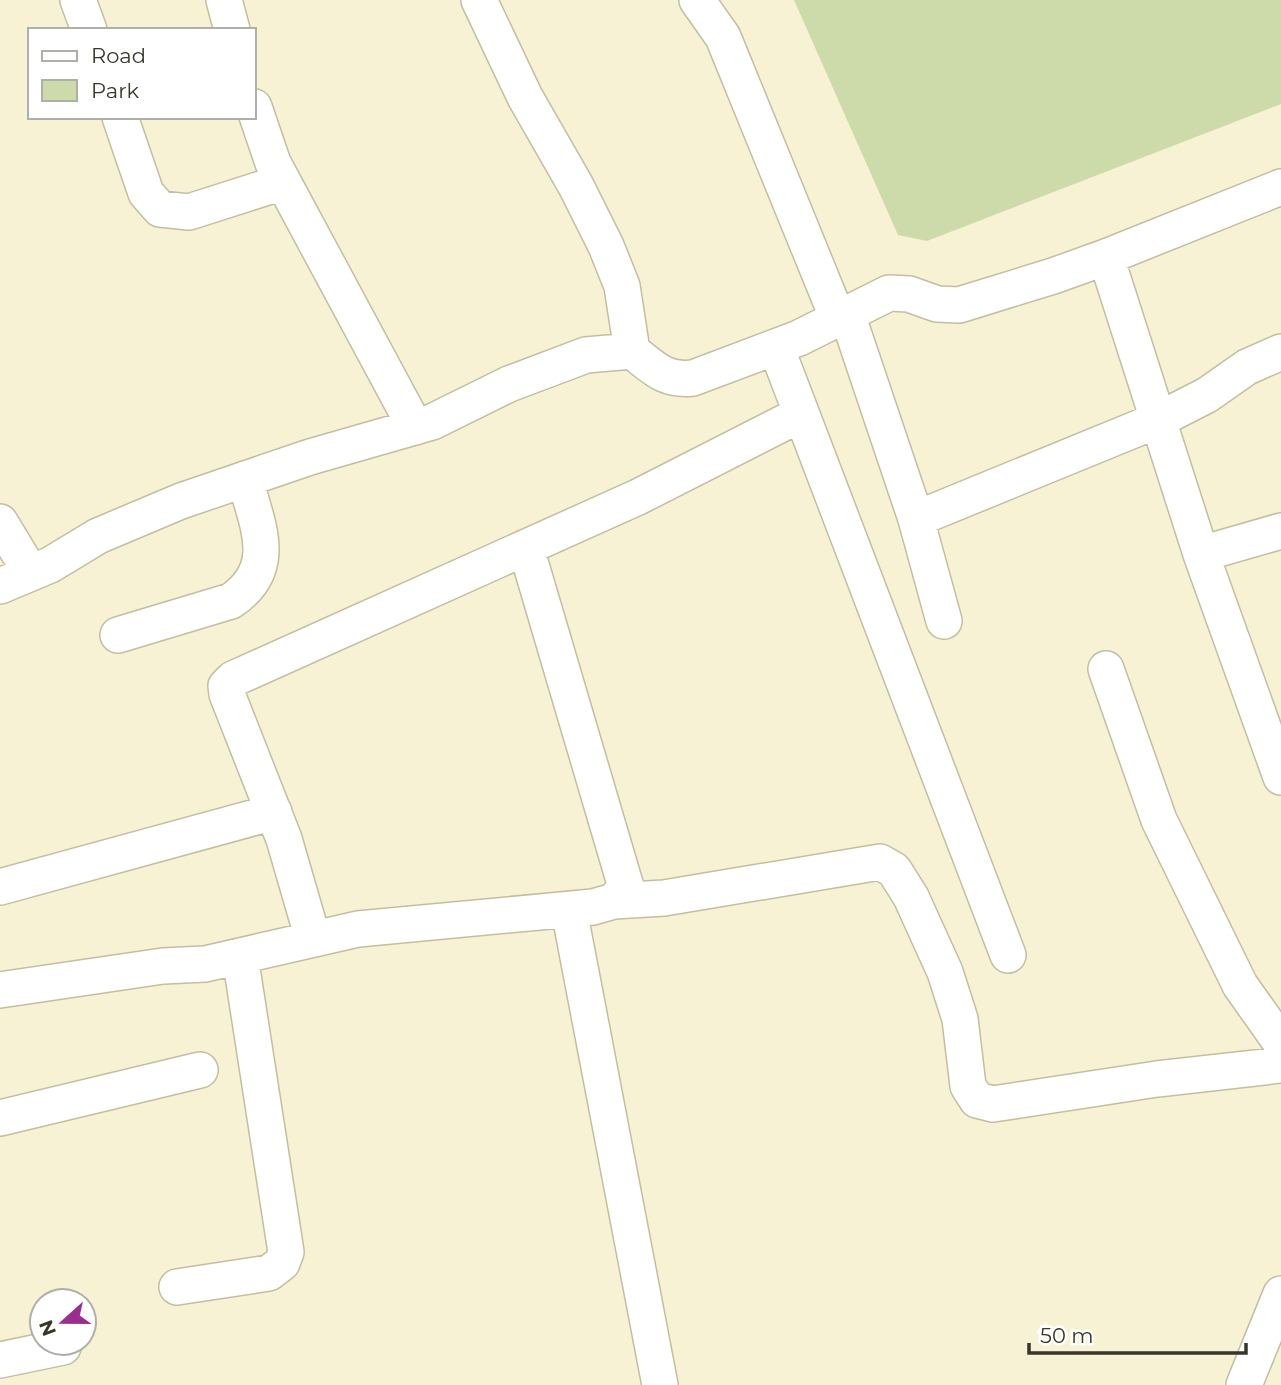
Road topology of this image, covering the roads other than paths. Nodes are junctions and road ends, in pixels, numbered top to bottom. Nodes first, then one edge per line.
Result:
1 (78, 0) edge
2 (224, 0) edge
3 (479, 0) edge
4 (697, 0) edge
5 (88, 28) edge
6 (231, 28) edge
7 (256, 113) edge
8 (121, 119) edge
9 (283, 182) junction
10 (1281, 187) edge
11 (1106, 257) junction
12 (843, 317) junction
13 (776, 347) junction
14 (632, 351) junction
15 (1281, 352) edge
16 (801, 414) junction
17 (1158, 420) junction
18 (415, 427) junction
19 (244, 479) junction
20 (916, 519) junction
21 (0, 522) edge
22 (1281, 531) edge
23 (526, 548) junction
24 (1201, 554) junction
25 (16, 579) edge
26 (944, 621) dead end
27 (118, 635) dead end
28 (1106, 669) dead end
29 (1281, 777) edge
30 (274, 812) junction
31 (0, 887) edge
32 (614, 901) junction
33 (569, 910) junction
34 (313, 939) junction
35 (1008, 955) dead end
36 (240, 956) junction
37 (0, 990) edge
38 (1281, 1043) edge
39 (1281, 1065) edge
40 (200, 1070) dead end
41 (0, 1118) edge
42 (177, 1287) dead end
43 (1281, 1294) edge
44 (1269, 1352) edge
45 (28, 1354) edge
46 (0, 1360) edge
47 (660, 1385) edge
48 (1244, 1385) edge

1 - 5 street
2 - 6 street
3 - 14 street
4 - 12 street
7 - 9 street
8 - 9 street
9 - 18 street
10 - 11 street
11 - 12 street
11 - 17 street
12 - 13 street
12 - 20 street
13 - 14 street
13 - 16 street
14 - 18 street
15 - 17 street
16 - 23 street
16 - 35 street
17 - 20 street
17 - 24 street
18 - 19 street
19 - 25 street
19 - 27 street
20 - 26 street
21 - 25 street
22 - 24 street
23 - 30 street
23 - 32 street
24 - 29 street
28 - 38 street
30 - 31 street
30 - 34 street
32 - 33 street
32 - 39 street
33 - 34 street
33 - 47 street
34 - 36 street
36 - 37 street
36 - 42 street
40 - 41 street
43 - 44 street
44 - 48 street
45 - 46 street

